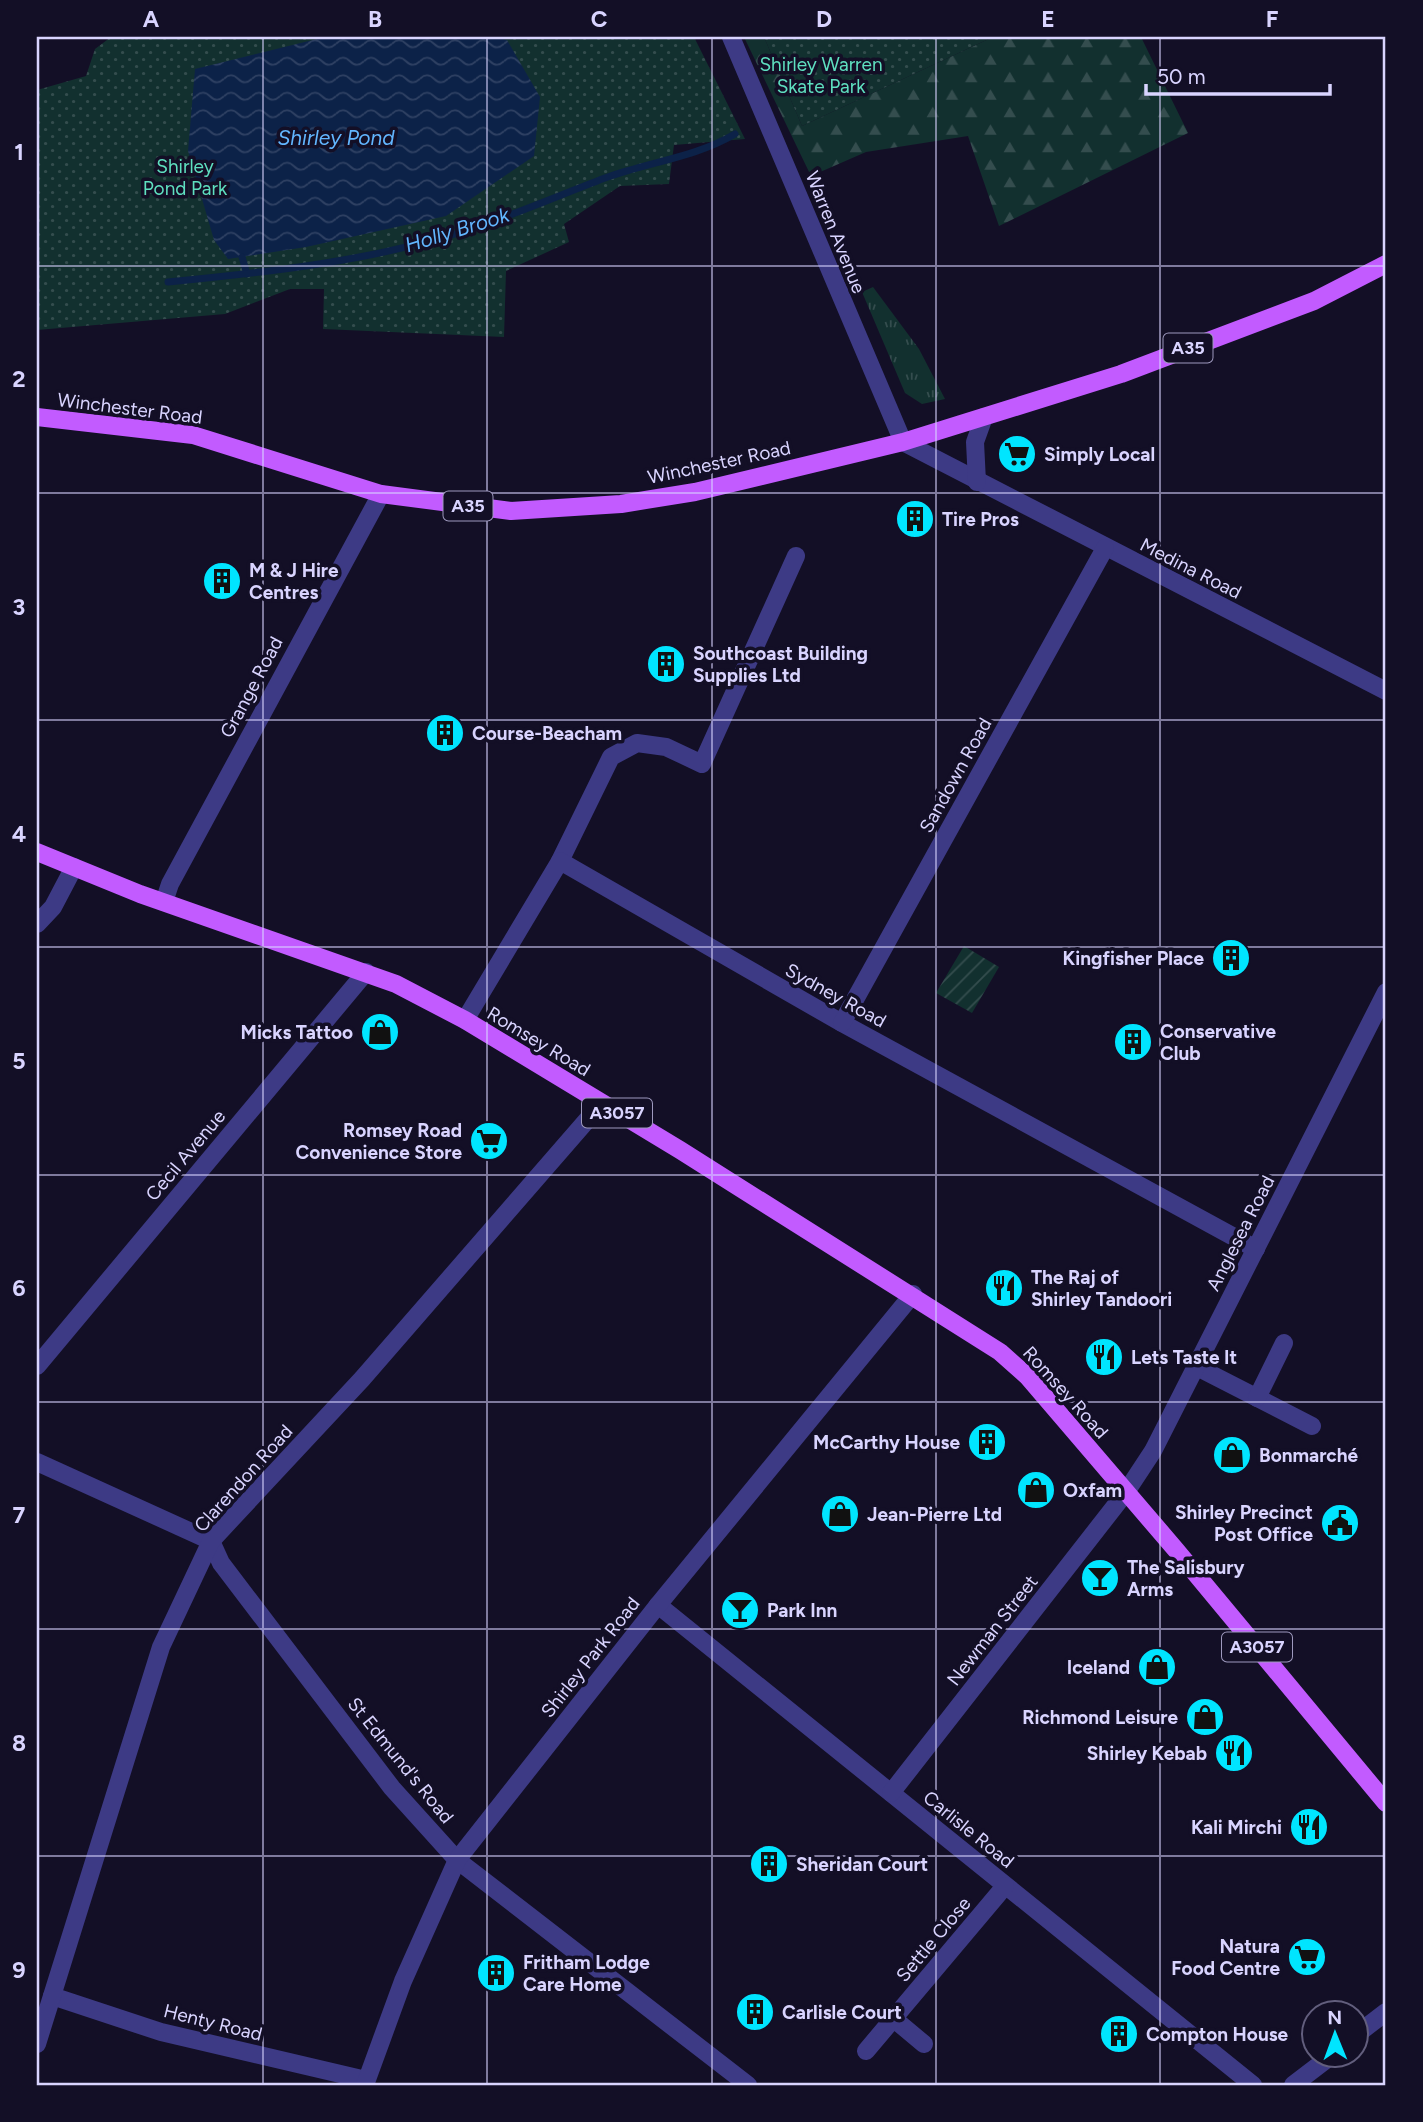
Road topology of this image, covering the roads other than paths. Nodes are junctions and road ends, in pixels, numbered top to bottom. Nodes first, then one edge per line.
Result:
1 (731, 37) edge
2 (1386, 264) edge
3 (984, 417) junction
4 (37, 418) edge
5 (903, 442) junction
6 (977, 482) junction
7 (381, 494) junction
8 (1105, 548) junction
9 (796, 556) dead end
10 (1386, 691) edge
11 (37, 852) edge
12 (560, 861) junction
13 (74, 867) junction
14 (164, 902) junction
15 (37, 924) edge
16 (366, 972) junction
17 (1386, 992) edge
18 (465, 1020) junction
19 (842, 1023) junction
20 (601, 1104) junction
21 (1256, 1249) junction
22 (913, 1294) junction
23 (1284, 1343) dead end
24 (37, 1366) edge
25 (1195, 1366) junction
26 (1257, 1398) junction
27 (1312, 1426) dead end
28 (37, 1462) edge
29 (1126, 1492) junction
30 (211, 1541) junction
31 (658, 1605) junction
32 (891, 1793) junction
33 (1386, 1803) edge
34 (457, 1860) junction
35 (1005, 1886) junction
36 (52, 1996) junction
37 (1386, 2012) edge
38 (894, 2019) junction
39 (1370, 2024) edge
40 (37, 2044) edge
41 (924, 2044) dead end
42 (866, 2051) dead end
43 (1313, 2070) edge
44 (366, 2083) edge
45 (748, 2085) edge
46 (1253, 2085) edge
47 (1293, 2085) edge

1 - 5 street, Warren Avenue
2 - 3 main road, Winchester Road / A35
3 - 5 main road, Winchester Road / A35
3 - 6 street
4 - 7 main road, Winchester Road / A35
5 - 6 street, Medina Road
5 - 7 main road, Winchester Road / A35
6 - 8 street, Medina Road
7 - 14 street, Grange Road
8 - 10 street, Medina Road
8 - 19 street, Sandown Road
9 - 12 street
11 - 13 main road, Romsey Road / A3057
12 - 18 street
12 - 19 street, Sydney Road
13 - 14 main road, Romsey Road / A3057
13 - 15 street
14 - 16 main road, Romsey Road / A3057
16 - 18 main road, Romsey Road / A3057
16 - 24 street, Cecil Avenue
17 - 21 street, Anglesea Road
18 - 20 main road, Romsey Road / A3057
19 - 21 street, Sydney Road
20 - 22 main road, Romsey Road / A3057
20 - 30 street, Clarendon Road
21 - 25 street, Anglesea Road
22 - 29 main road, Romsey Road / A3057
22 - 31 street, Shirley Park Road
23 - 26 street
25 - 26 street
25 - 29 street, Anglesea Road
26 - 27 street
28 - 30 street
29 - 32 street, Newman Street
29 - 33 main road, A3057
30 - 34 street, St Edmund's Road
30 - 36 street, Clarendon Road
31 - 32 street, Carlisle Road
31 - 34 street, Shirley Park Road
32 - 35 street, Carlisle Road
34 - 44 street, Shirley Park Road
34 - 45 street, St Edmund's Road
35 - 38 street, Settle Close
35 - 46 street, Carlisle Road
36 - 40 street, Clarendon Road
36 - 44 street, Henty Road
37 - 39 street
38 - 41 street
38 - 42 street, Settle Close
43 - 47 street

